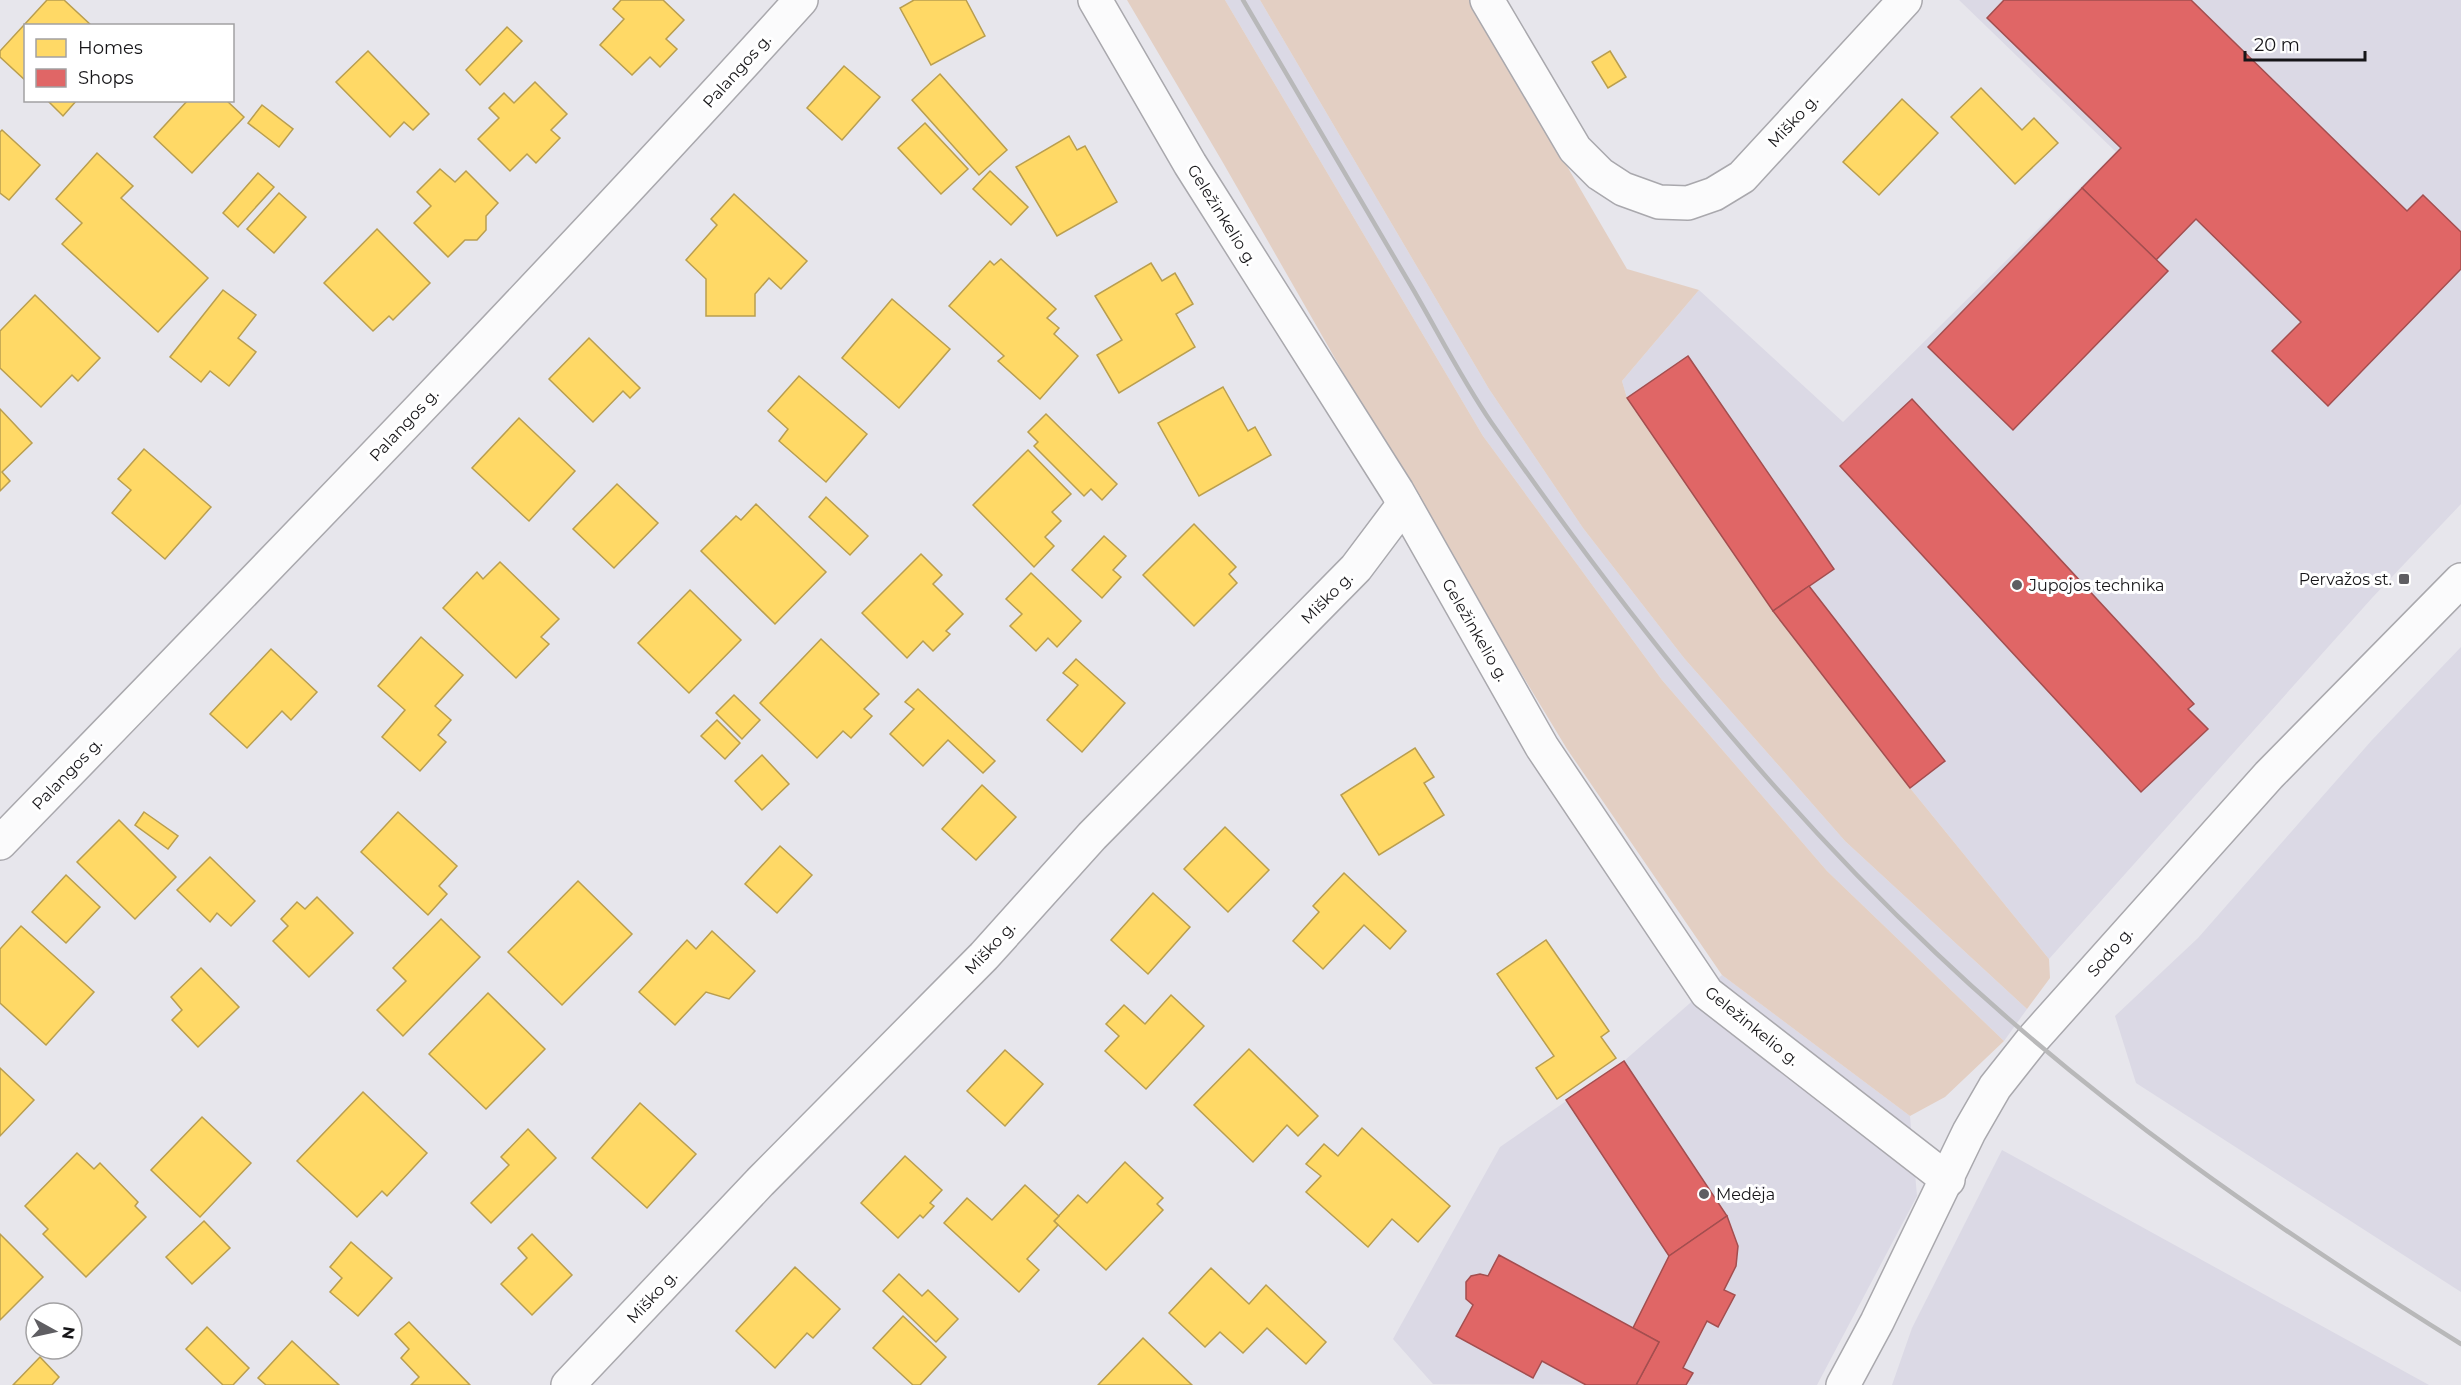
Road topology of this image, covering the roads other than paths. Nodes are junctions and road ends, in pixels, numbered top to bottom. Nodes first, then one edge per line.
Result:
1 (801, 0) edge
2 (1095, 0) edge
3 (1487, 0) edge
4 (1905, 0) edge
5 (1404, 504) junction
6 (2461, 580) edge
7 (0, 843) edge
8 (1948, 1180) junction
9 (568, 1385) edge
10 (1843, 1385) edge

1 - 7 street, Palangos g.
2 - 5 street, Geležinkelio g.
3 - 4 street, Miško g.
5 - 8 street, Geležinkelio g.
5 - 9 street, Miško g.
6 - 8 street, Sodo g.
8 - 10 street, Sodo g.

